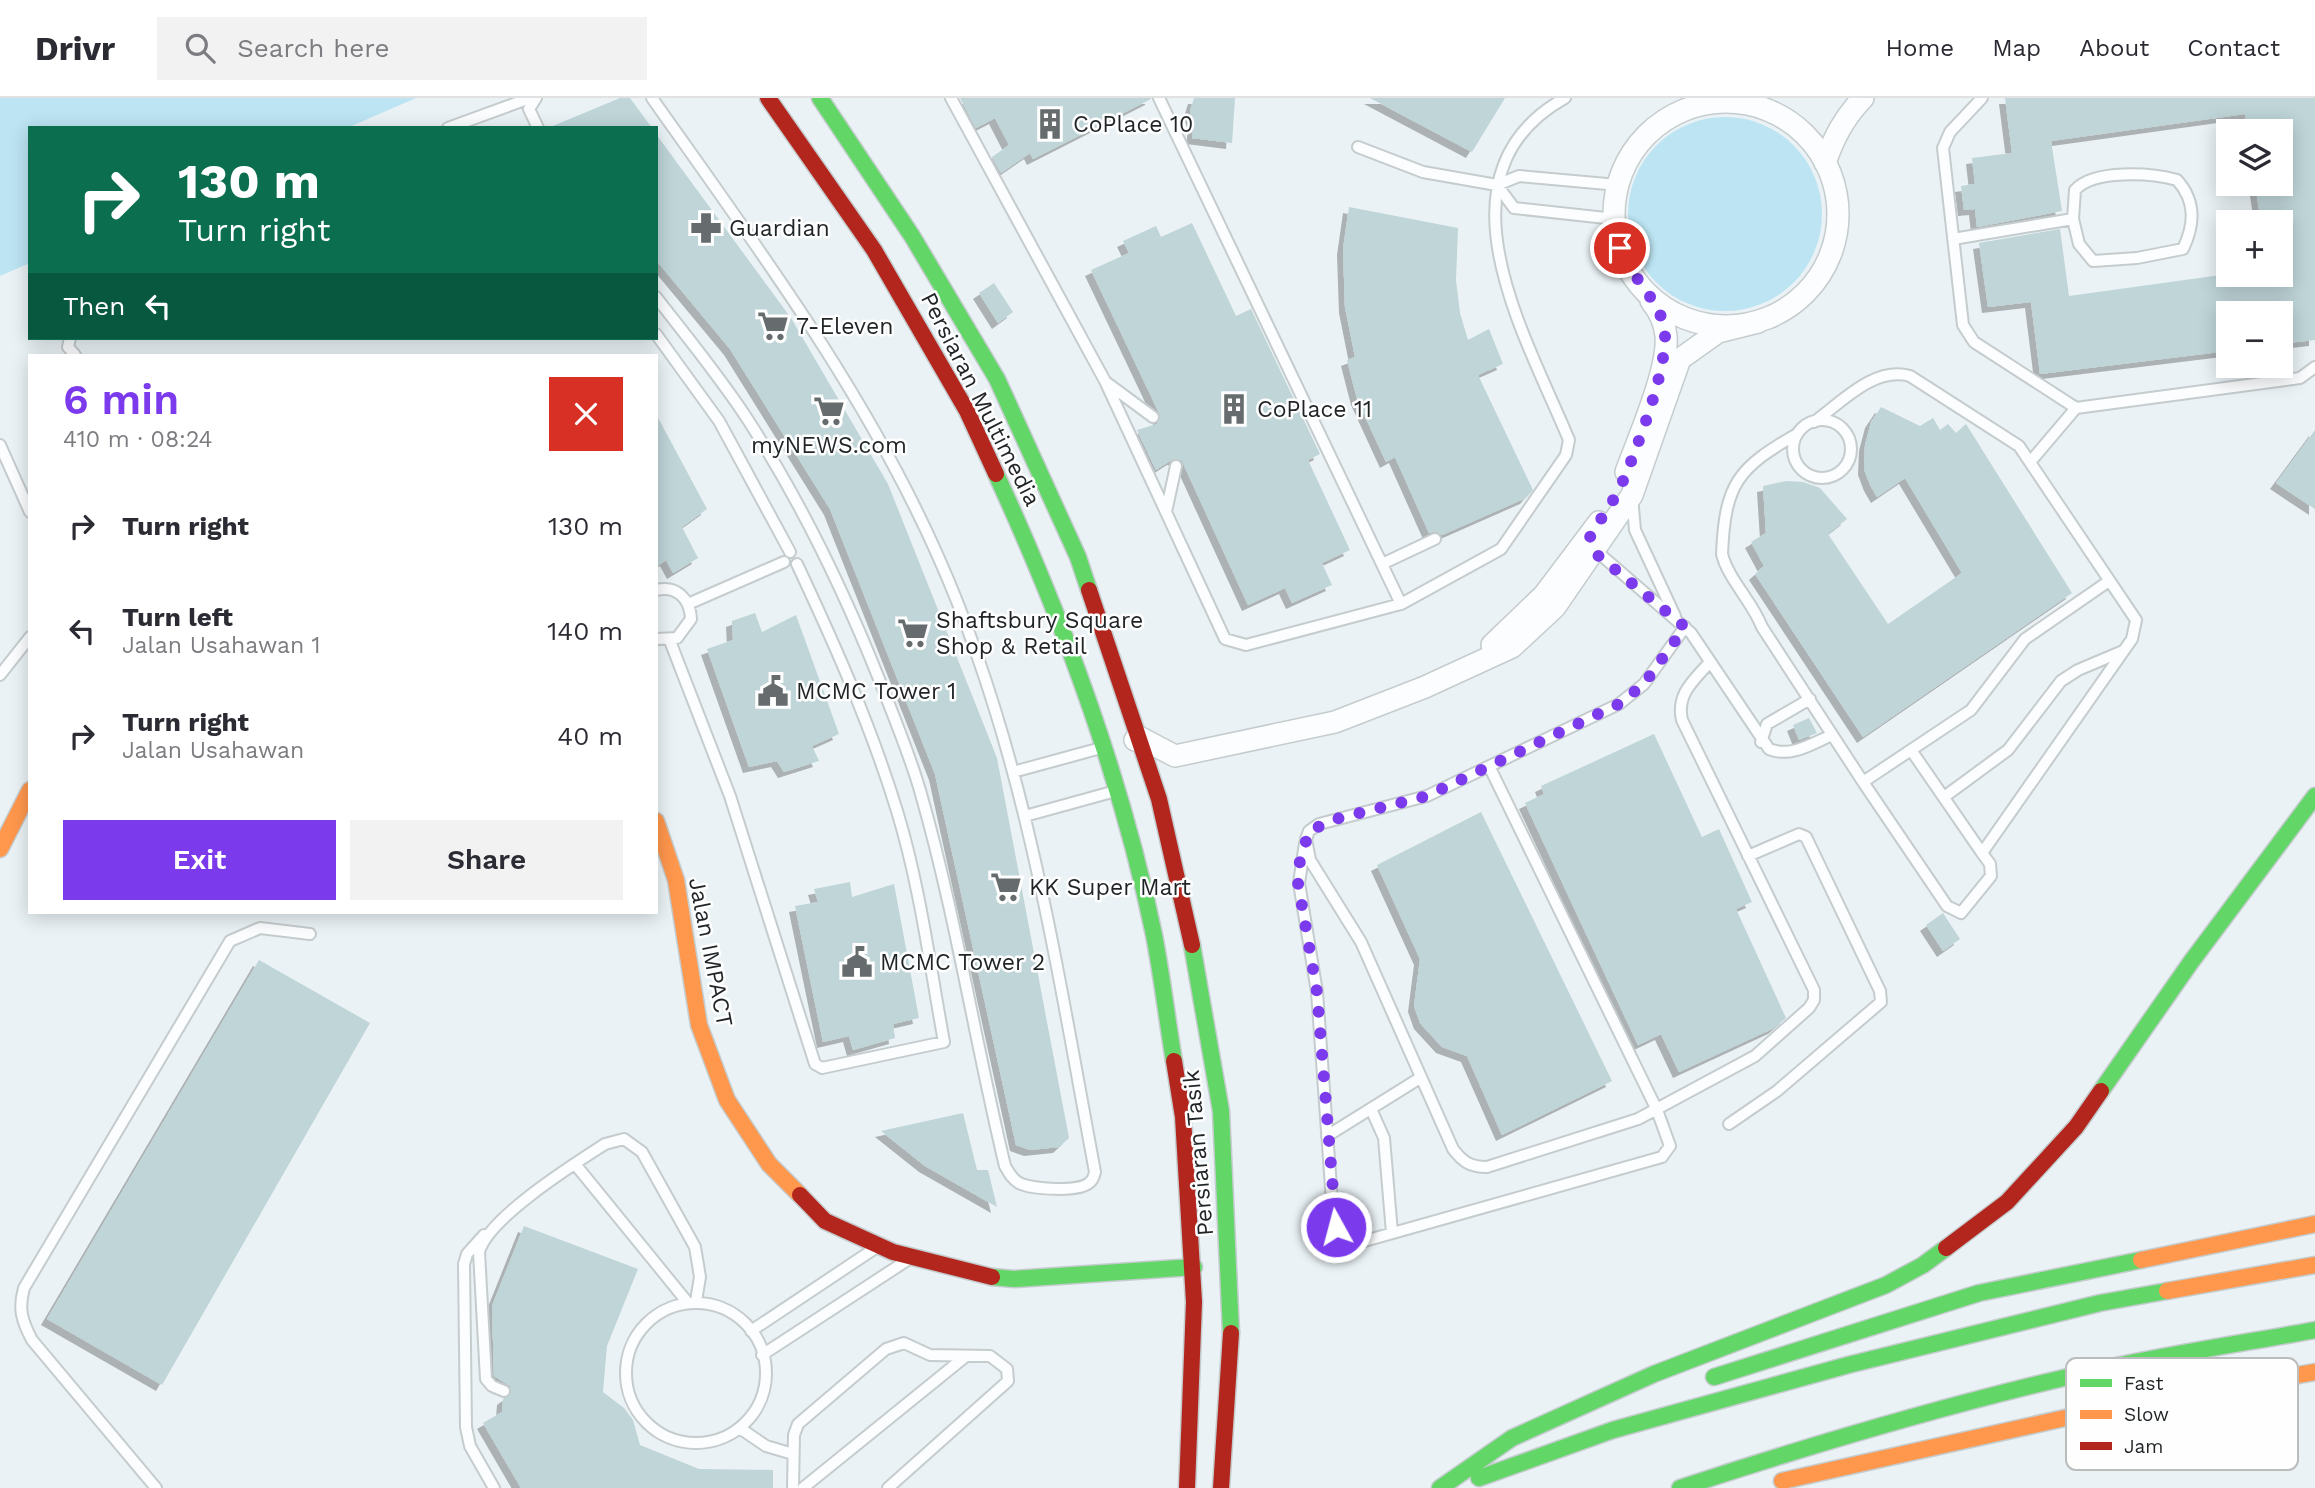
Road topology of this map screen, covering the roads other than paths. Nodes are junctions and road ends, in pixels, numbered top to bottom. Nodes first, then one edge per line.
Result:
1 (530, 98) edge
2 (536, 98) edge
3 (768, 98) edge
4 (820, 98) edge
5 (951, 98) edge
6 (1564, 98) edge
7 (1863, 98) edge
8 (1982, 98) edge
9 (658, 100) edge
10 (1162, 101) edge
11 (1709, 101) edge
12 (1759, 103) edge
13 (1848, 114) junction
14 (453, 126) edge
15 (537, 126) edge
16 (1804, 134) junction
17 (1358, 147) dead end
18 (1825, 163) junction
19 (1618, 185) junction
20 (1497, 186) junction
21 (1615, 219) junction
22 (2073, 219) junction
23 (1953, 239) junction
24 (1642, 287) junction
25 (658, 300) edge
26 (1758, 322) junction
27 (658, 337) edge
28 (668, 351) junction
29 (658, 357) edge
30 (2315, 367) edge
31 (1105, 381) junction
32 (2076, 408) junction
33 (1153, 418) dead end
34 (1814, 422) junction
35 (1797, 434) junction
36 (0, 445) edge
37 (2031, 461) junction
38 (1175, 466) dead end
39 (1632, 495) junction
40 (28, 508) edge
41 (1166, 512) junction
42 (1435, 540) dead end
43 (1592, 545) junction
44 (787, 557) junction
45 (1382, 564) junction
46 (2109, 581) junction
47 (658, 590) edge
48 (688, 604) junction
49 (1401, 604) junction
50 (1676, 619) junction
51 (1685, 627) junction
52 (28, 639) edge
53 (658, 639) edge
54 (670, 641) junction
55 (2123, 651) junction
56 (1710, 662) junction
57 (0, 675) edge
58 (1810, 699) junction
59 (1832, 735) junction
60 (1141, 738) junction
61 (1761, 742) junction
62 (1105, 747) junction
63 (1911, 750) junction
64 (1175, 756) junction
65 (1490, 768) junction
66 (1013, 772) junction
67 (1154, 782) junction
68 (1863, 782) junction
69 (1118, 790) junction
70 (28, 793) edge
71 (2315, 796) edge
72 (1944, 797) junction
73 (1025, 816) junction
74 (658, 827) edge
75 (1306, 844) junction
76 (0, 849) edge
77 (1982, 853) junction
78 (1748, 856) junction
79 (310, 934) dead end
80 (1420, 1078) junction
81 (1371, 1109) junction
82 (1657, 1110) junction
83 (1729, 1125) dead end
84 (1327, 1136) junction
85 (575, 1164) junction
86 (2315, 1224) edge
87 (489, 1230) junction
88 (1392, 1233) junction
89 (878, 1246) junction
90 (912, 1258) junction
91 (2315, 1265) edge
92 (1194, 1267) junction
93 (692, 1302) junction
94 (2315, 1330) edge
95 (751, 1331) junction
96 (762, 1355) junction
97 (966, 1356) junction
98 (2161, 1358) edge
99 (2066, 1378) edge
100 (1695, 1385) dead end
101 (504, 1391) dead end
102 (1664, 1399) dead end
103 (2066, 1418) edge
104 (741, 1429) junction
105 (1613, 1430) junction
106 (793, 1454) junction
107 (1767, 1485) dead end
108 (156, 1488) edge
109 (494, 1488) edge
110 (793, 1488) edge
111 (803, 1488) edge
112 (888, 1488) edge
113 (1186, 1488) edge
114 (1221, 1488) edge
115 (1440, 1488) edge
116 (1451, 1488) edge
117 (1681, 1488) edge

1 - 14 lane
2 - 15 lane
3 - 62 main road, Persiaran Multimedia
4 - 60 main road, Persiaran Multimedia
5 - 31 lane
6 - 20 lane
7 - 13 street
8 - 23 lane
9 - 66 lane
10 - 45 lane
11 - 12 street
11 - 19 street
12 - 16 street
13 - 16 street
13 - 18 street
16 - 18 street
17 - 20 lane
18 - 26 street
19 - 20 lane
19 - 21 street
20 - 21 lane
20 - 49 lane
21 - 24 street
22 - 22 lane
22 - 23 lane
23 - 32 lane
24 - 26 street
24 - 43 street
25 - 73 lane
26 - 39 street
27 - 28 lane
28 - 29 lane
28 - 44 lane
30 - 32 lane
31 - 33 lane
31 - 41 lane
32 - 37 lane
34 - 35 lane
34 - 35 lane
34 - 37 lane
35 - 58 lane
36 - 40 lane
37 - 46 lane
38 - 41 lane
39 - 43 street
39 - 50 lane
41 - 49 lane
42 - 45 lane
43 - 50 lane
43 - 64 street
44 - 48 lane
44 - 54 lane
45 - 49 lane
46 - 55 lane
46 - 63 lane
47 - 48 lane
48 - 54 lane
50 - 51 lane
51 - 56 lane
51 - 65 lane
52 - 57 lane
53 - 54 lane
55 - 72 lane
55 - 77 lane
56 - 61 lane
56 - 78 lane
58 - 59 lane
58 - 61 lane
59 - 61 lane
59 - 68 lane
60 - 62 street
60 - 64 street
60 - 67 main road, Persiaran Tasik
62 - 66 lane
62 - 69 main road, Persiaran Tasik
63 - 68 lane
63 - 72 lane
64 - 67 street
65 - 75 lane
65 - 82 lane
66 - 73 lane
67 - 69 street
67 - 114 main road, Persiaran Tasik
68 - 77 lane
69 - 73 lane
69 - 92 main road, Persiaran Tasik
70 - 76 main road
71 - 115 main road
72 - 77 lane
74 - 89 main road, Jalan IMPACT
75 - 80 lane
75 - 84 lane
78 - 82 lane
78 - 83 lane
79 - 108 lane
80 - 81 lane
80 - 82 lane
81 - 84 lane
81 - 88 lane
82 - 88 lane
84 - 88 lane
85 - 87 lane
85 - 93 lane
85 - 93 lane
86 - 100 main road
87 - 101 lane
87 - 109 lane
89 - 90 main road, Jalan IMPACT
89 - 95 lane
90 - 92 main road, Jalan IMPACT
90 - 96 lane
91 - 105 main road
92 - 113 main road, Persiaran Tasik
93 - 95 lane
93 - 104 lane
94 - 98 main road
95 - 96 lane
96 - 104 lane
97 - 106 lane
97 - 111 lane
97 - 112 lane
99 - 117 main road
102 - 105 main road
103 - 107 main road
104 - 106 lane
105 - 116 main road
106 - 110 lane

